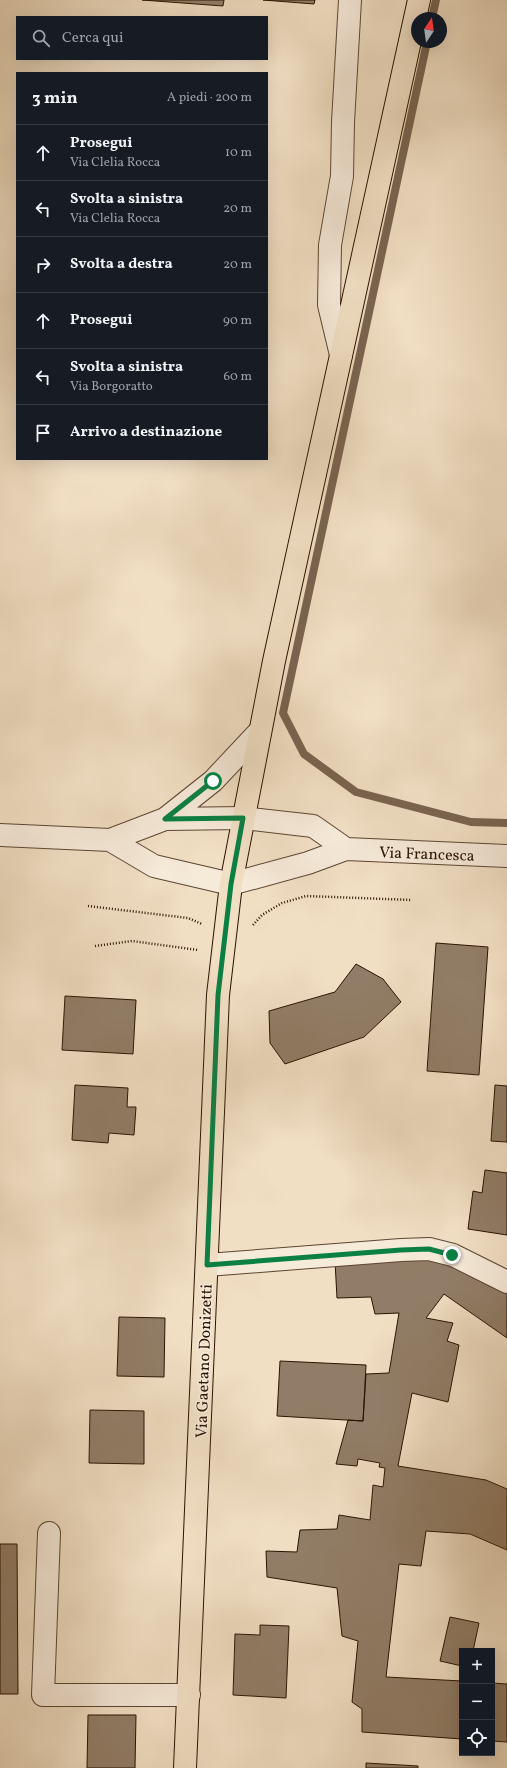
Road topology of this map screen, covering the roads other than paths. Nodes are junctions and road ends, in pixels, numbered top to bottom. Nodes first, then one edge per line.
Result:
1 (350, 0) edge
2 (419, 0) edge
3 (341, 355) junction
4 (260, 731) junction
5 (243, 818) junction
6 (165, 819) junction
7 (0, 835) edge
8 (110, 840) junction
9 (346, 849) junction
10 (507, 856) edge
11 (231, 884) junction
12 (207, 1265) junction
13 (507, 1282) edge
14 (49, 1533) dead end
15 (189, 1695) junction
16 (185, 1768) edge

1 - 3 street
2 - 3 main road, Via Gaetano Donizetti
3 - 4 main road, Via Gaetano Donizetti
4 - 5 main road, Via Gaetano Donizetti
4 - 6 street
5 - 6 street
5 - 9 street
5 - 11 main road, Via Gaetano Donizetti
6 - 8 street
7 - 8 street
8 - 11 street
9 - 10 street, Via Francesca
9 - 11 street, Via Francesca
11 - 12 main road, Via Gaetano Donizetti
12 - 13 street
12 - 15 main road, Via Gaetano Donizetti
14 - 15 street
15 - 16 main road, Via Gaetano Donizetti

